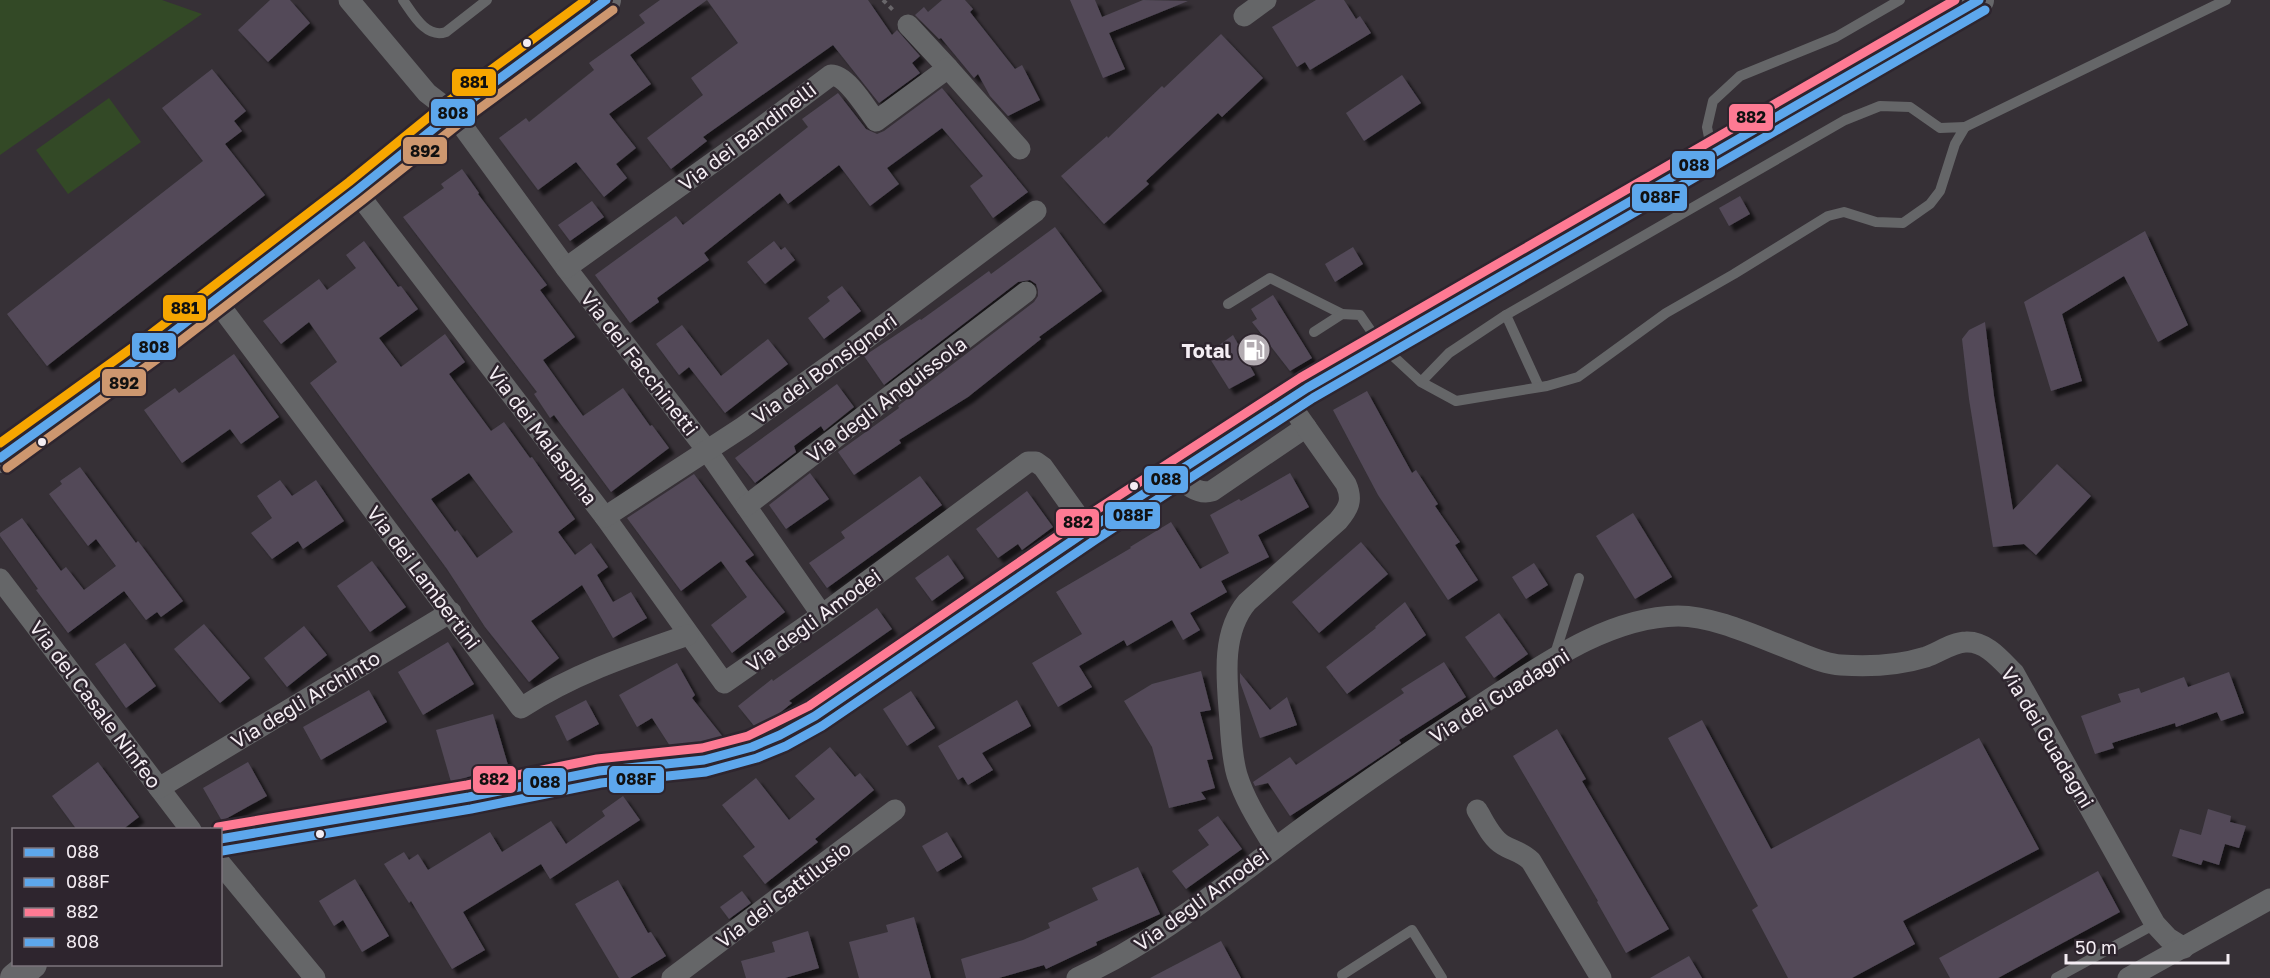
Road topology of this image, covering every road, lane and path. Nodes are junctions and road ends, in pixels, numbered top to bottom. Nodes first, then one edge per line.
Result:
1 (349, 0) edge
2 (487, 0) edge
3 (606, 0) edge
4 (1266, 0) edge
5 (1900, 0) edge
6 (1979, 0) edge
7 (2226, 0) edge
8 (407, 2) edge
9 (1244, 16) dead end
10 (908, 25) dead end
11 (948, 68) junction
12 (453, 113) junction
13 (1965, 127) junction
14 (1020, 149) dead end
15 (1712, 153) junction
16 (356, 191) junction
17 (1036, 211) dead end
18 (566, 267) junction
19 (1026, 292) dead end
20 (215, 299) junction
21 (1228, 304) dead end
22 (1342, 314) junction
23 (1506, 315) junction
24 (1314, 332) dead end
25 (1380, 344) junction
26 (1421, 382) junction
27 (1539, 387) junction
28 (1287, 400) junction
29 (1306, 427) junction
30 (706, 449) junction
31 (0, 458) edge
32 (1176, 473) junction
33 (746, 506) junction
34 (605, 517) junction
35 (1088, 530) junction
36 (1579, 578) dead end
37 (0, 579) edge
38 (451, 612) junction
39 (822, 615) junction
40 (688, 634) junction
41 (1553, 657) junction
42 (724, 683) joint
43 (159, 788) junction
44 (895, 810) dead end
45 (1477, 810) dead end
46 (189, 828) edge
47 (222, 839) edge
48 (1275, 848) junction
49 (222, 865) edge
50 (2270, 899) edge
51 (2155, 924) junction
52 (2184, 948) junction
53 (30, 966) edge
54 (1342, 975) dead end
55 (15, 978) edge
56 (315, 978) edge
57 (672, 978) edge
58 (1077, 978) edge
59 (1442, 978) edge
60 (1600, 978) edge
61 (2056, 978) edge
62 (2128, 978) edge

1 - 12 street, Via dei Facchinetti
2 - 8 lane
3 - 12 main road
4 - 9 street
5 - 15 lane
6 - 15 main road
7 - 13 lane
10 - 11 street
11 - 14 street
11 - 18 street, Via dei Bandinelli
12 - 16 main road
12 - 18 street, Via dei Facchinetti
13 - 23 lane
13 - 27 lane
15 - 25 main road
16 - 20 main road
16 - 34 street, Via dei Malaspina
17 - 30 street, Via dei Bonsignori
18 - 30 street, Via dei Facchinetti
19 - 33 street, Via degli Anguissola
20 - 31 main road
20 - 38 street, Via dei Lambertini
21 - 22 lane
22 - 24 lane
22 - 25 lane
23 - 26 lane
23 - 27 lane
25 - 26 lane
25 - 28 main road
26 - 27 lane
28 - 29 street, Via degli Amodei
28 - 32 main road
29 - 32 street
29 - 48 street, Via degli Amodei
30 - 33 street, Via dei Facchinetti
30 - 34 street, Via dei Bonsignori
32 - 35 main road
33 - 39 street, Via dei Facchinetti
34 - 40 street, Via dei Malaspina
35 - 39 street, Via degli Amodei
35 - 47 main road
36 - 41 lane
37 - 43 street, Via del Casale Ninfeo
38 - 40 street, Via dei Lambertini
38 - 43 street, Via degli Archinto
39 - 42 street, Via degli Amodei
40 - 42 street, Via dei Malaspina
41 - 48 street, Via dei Guadagni
41 - 51 street, Via dei Guadagni
43 - 46 street, Via del Casale Ninfeo
44 - 57 street, Via dei Gattilusio
45 - 60 street
48 - 58 street, Via degli Amodei
49 - 56 street
50 - 52 street
51 - 52 street, Via dei Guadagni
51 - 61 lane
52 - 62 street
53 - 55 main road
54 - 59 lane

